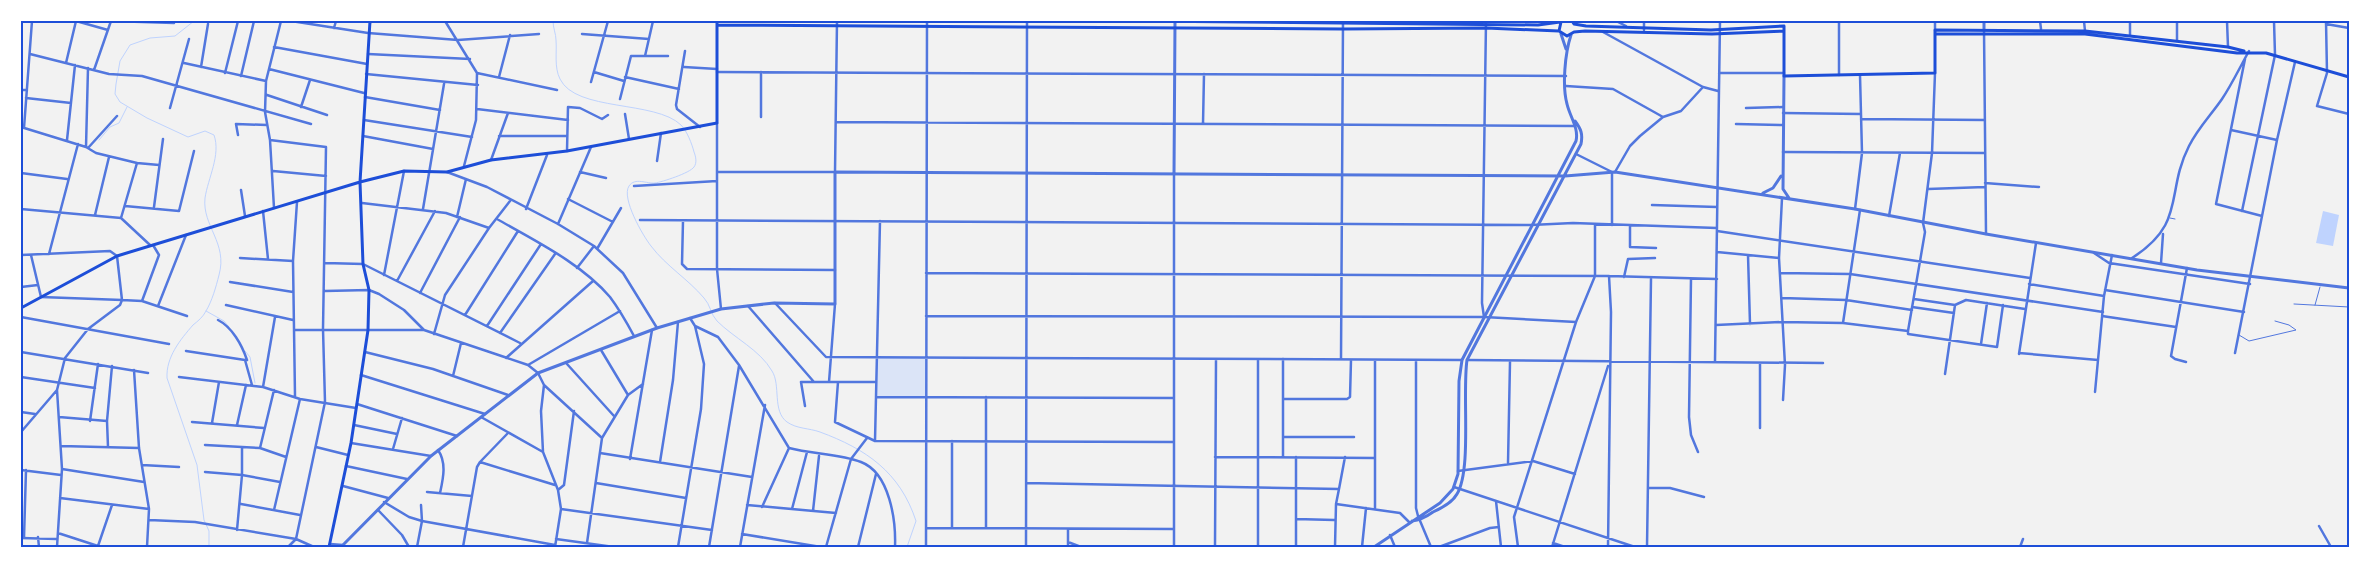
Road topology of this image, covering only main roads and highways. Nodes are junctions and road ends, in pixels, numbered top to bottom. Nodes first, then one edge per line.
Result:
1 (1140, 21) edge
2 (370, 22) edge
3 (1176, 22) edge
4 (1343, 22) edge
5 (1561, 22) edge
6 (717, 23) edge
7 (837, 23) edge
8 (927, 23) edge
9 (1027, 23) edge
10 (1573, 23) edge
11 (1486, 24) edge
12 (1784, 24) edge
13 (1644, 30) junction
14 (1720, 31) junction
15 (1784, 31) junction
16 (1984, 31) junction
17 (1560, 32) junction
18 (1572, 33) junction
19 (2244, 51) junction
20 (2349, 77) edge
21 (360, 182) junction
22 (21, 308) edge
23 (330, 546) edge

1 - 3 main road
2 - 21 main road
3 - 4 main road
4 - 11 main road
5 - 11 main road
5 - 17 main road
6 - 7 main road
6 - 21 main road
7 - 8 main road
8 - 9 main road
9 - 11 main road
10 - 13 main road
10 - 18 main road
11 - 17 main road
12 - 14 main road
12 - 15 main road
13 - 14 main road
13 - 18 main road
14 - 15 main road
15 - 16 main road
16 - 19 main road
16 - 19 main road
17 - 18 main road
19 - 20 main road
21 - 22 main road
21 - 23 main road

